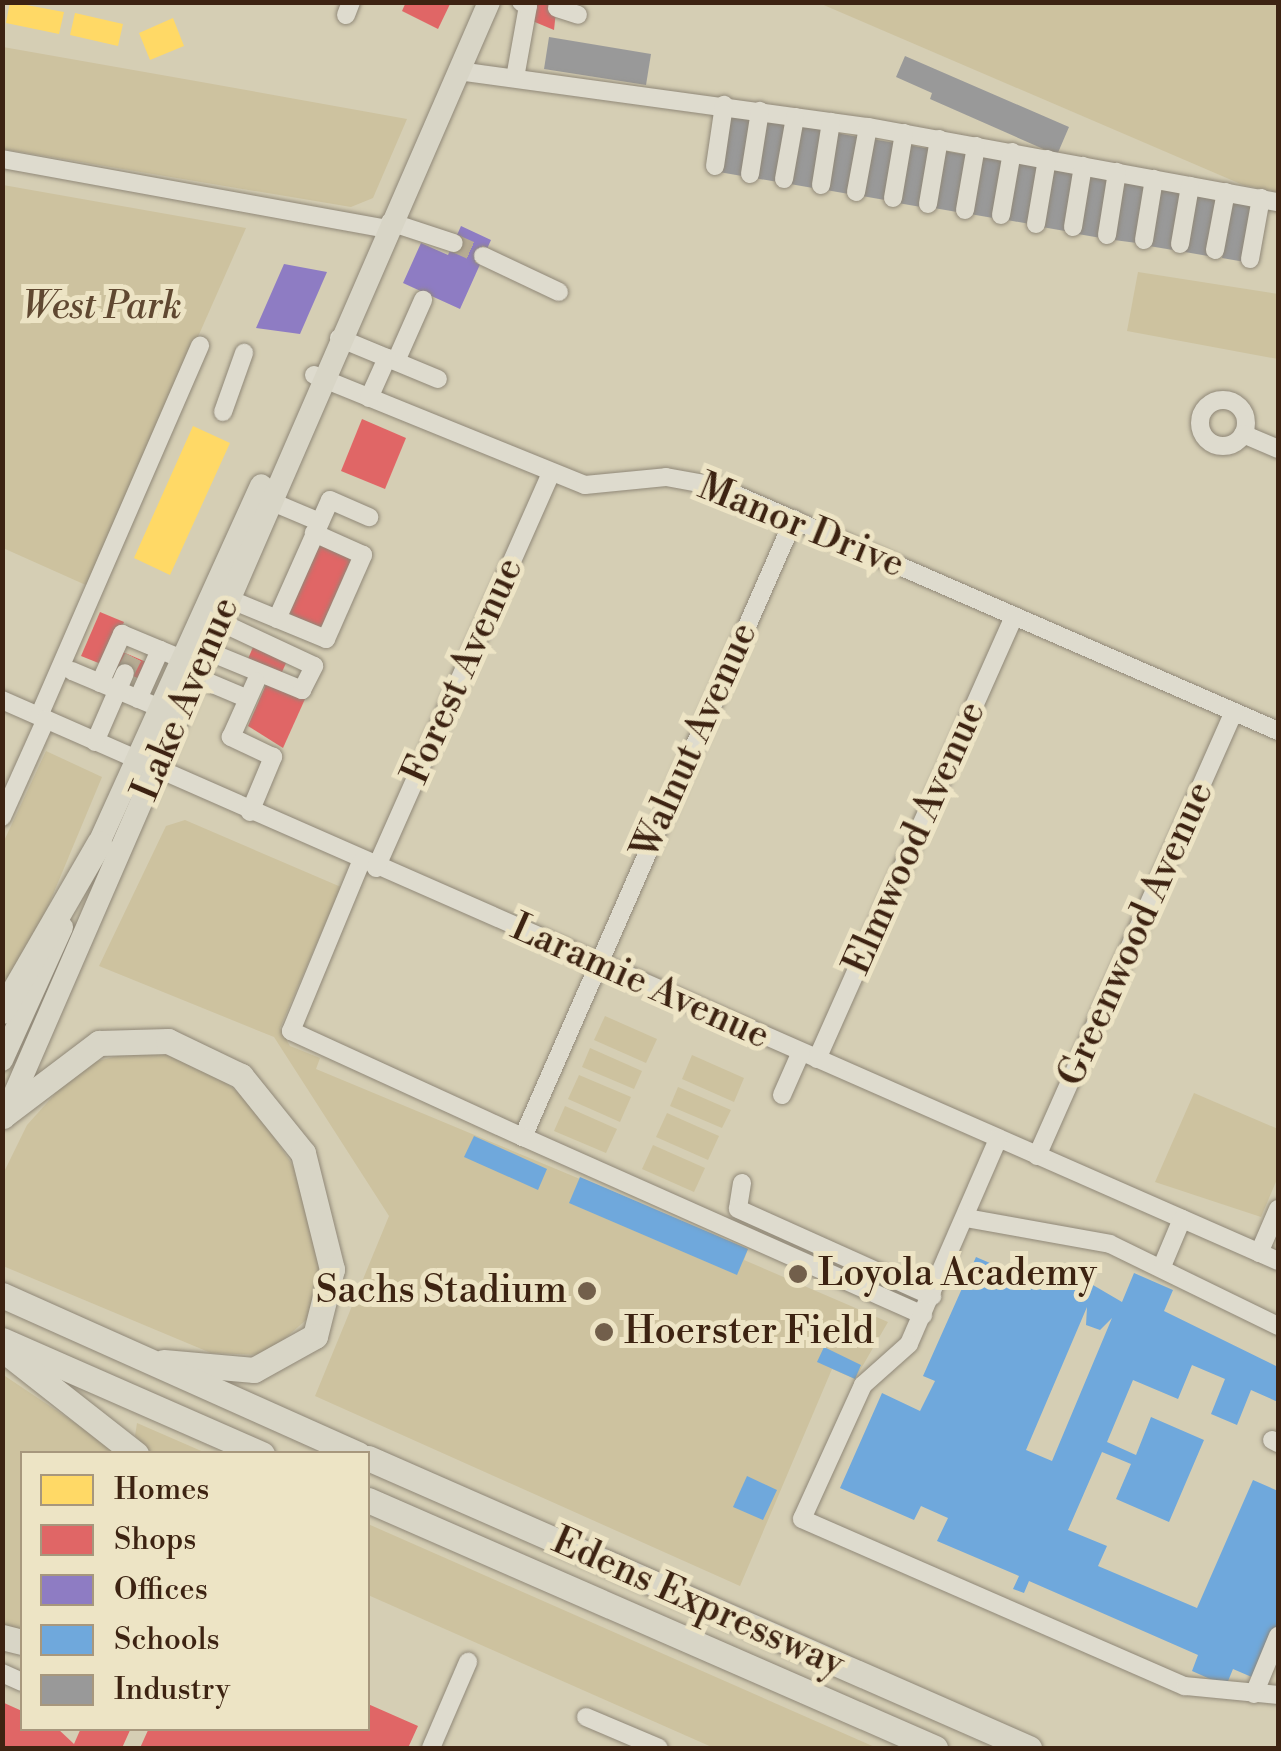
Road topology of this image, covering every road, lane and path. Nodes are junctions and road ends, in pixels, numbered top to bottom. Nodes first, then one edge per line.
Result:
1 (489, 2) edge
2 (526, 4) edge
3 (557, 8) dead end
4 (578, 15) dead end
5 (458, 71) junction
6 (515, 78) junction
7 (724, 105) junction
8 (760, 111) junction
9 (795, 116) junction
10 (831, 122) junction
11 (868, 127) junction
12 (904, 133) junction
13 (939, 139) junction
14 (976, 146) junction
15 (1012, 152) junction
16 (2, 159) edge
17 (1047, 159) junction
18 (715, 166) dead end
19 (1083, 166) junction
20 (1117, 172) junction
21 (750, 174) dead end
22 (784, 179) dead end
23 (1154, 179) junction
24 (821, 185) dead end
25 (1190, 186) junction
26 (856, 192) dead end
27 (1226, 192) junction
28 (893, 198) dead end
29 (1270, 200) edge
30 (928, 204) dead end
31 (965, 210) dead end
32 (1001, 215) dead end
33 (1036, 224) dead end
34 (388, 226) junction
35 (1073, 227) dead end
36 (1106, 235) dead end
37 (1144, 240) dead end
38 (454, 243) tunnel mouth
39 (1180, 244) dead end
40 (1216, 250) dead end
41 (483, 256) tunnel mouth
42 (1250, 259) dead end
43 (366, 276) junction
44 (558, 292) dead end
45 (423, 300) dead end
46 (339, 338) junction
47 (200, 346) dead end
48 (244, 354) dead end
49 (391, 360) junction
50 (318, 377) junction
51 (438, 379) dead end
52 (369, 398) junction
53 (223, 412) dead end
54 (1243, 434) dead end
55 (1278, 449) edge
56 (551, 474) junction
57 (270, 501) junction
58 (369, 517) dead end
59 (794, 519) junction
60 (317, 527) junction
61 (229, 600) junction
62 (1014, 616) junction
63 (277, 619) junction
64 (220, 622) junction
65 (160, 650) junction
66 (207, 651) junction
67 (189, 668) junction
68 (123, 669) junction
69 (72, 671) dead end
70 (256, 682) dead end
71 (138, 699) junction
72 (248, 699) junction
73 (2, 700) edge
74 (160, 708) junction
75 (1234, 712) junction
76 (42, 718) junction
77 (1278, 731) edge
78 (95, 742) junction
79 (146, 766) junction
80 (250, 812) junction
81 (2, 817) edge
82 (99, 843) junction
83 (369, 865) junction
84 (597, 962) junction
85 (2, 1011) edge
86 (809, 1056) junction
87 (2, 1060) edge
88 (782, 1094) dead end
89 (4, 1117) edge
90 (523, 1137) junction
91 (998, 1139) junction
92 (1037, 1156) junction
93 (1278, 1208) edge
94 (966, 1218) junction
95 (1182, 1219) junction
96 (720, 1226) junction
97 (1259, 1253) junction
98 (1278, 1261) edge
99 (1163, 1264) junction
100 (2, 1295) edge
101 (932, 1296) junction
102 (923, 1315) junction
103 (1278, 1326) edge
104 (2, 1340) edge
105 (2, 1350) edge
106 (163, 1362) junction
107 (132, 1451) edge
108 (255, 1451) edge
109 (352, 1451) edge
110 (370, 1459) edge
111 (370, 1501) edge
112 (1278, 1636) edge
113 (468, 1662) dead end
114 (1254, 1694) junction
115 (1278, 1695) edge
116 (586, 1717) dead end
117 (431, 1748) edge
118 (659, 1748) edge
119 (934, 1748) edge
120 (1029, 1748) edge

1 - 5 main road, Lake Avenue
2 - 6 street
3 - 4 street
5 - 6 street
5 - 34 main road, Lake Avenue
6 - 7 street
7 - 8 street
7 - 18 street
8 - 9 street
8 - 21 street
9 - 10 street
9 - 22 street
10 - 11 street
10 - 24 street
11 - 12 street
11 - 26 street
12 - 13 street
12 - 28 street
13 - 14 street
13 - 30 street
14 - 15 street
14 - 31 street
15 - 17 street
15 - 32 street
16 - 34 street
17 - 19 street
17 - 33 street
19 - 20 street
19 - 35 street
20 - 23 street
20 - 36 street
23 - 25 street
23 - 37 street
25 - 27 street
25 - 39 street
27 - 29 street
27 - 40 street
29 - 42 street
34 - 38 street
34 - 43 main road, Lake Avenue
41 - 44 street
43 - 46 main road, Lake Avenue
43 - 50 main road, Lake Avenue
45 - 49 street
46 - 49 street
46 - 50 main road, Lake Avenue
47 - 76 street
48 - 53 street
49 - 51 street
49 - 52 street
50 - 52 street, Manor Drive
50 - 57 main road, Lake Avenue
50 - 67 main road, Lake Avenue
52 - 56 street, Manor Drive
54 - 55 street
56 - 59 street, Manor Drive
56 - 83 street, Forest Avenue
57 - 60 street
57 - 61 main road, Lake Avenue
58 - 60 street
59 - 62 street, Manor Drive
59 - 84 street, Walnut Avenue
60 - 63 street
60 - 63 street
61 - 63 street
61 - 64 main road, Lake Avenue
62 - 75 street, Manor Drive
62 - 86 street, Elmwood Avenue
64 - 66 main road, Lake Avenue
64 - 66 street
65 - 67 street
65 - 68 street
65 - 71 street
66 - 67 main road, Lake Avenue
67 - 72 street
67 - 74 main road, Lake Avenue
67 - 79 main road, Lake Avenue
68 - 69 street
68 - 71 street
68 - 78 street
70 - 72 street
71 - 74 street
72 - 80 street
73 - 76 street, Laramie Avenue
74 - 79 main road, Lake Avenue
75 - 77 street, Manor Drive
75 - 92 street, Greenwood Avenue
76 - 78 street, Laramie Avenue
76 - 81 street
78 - 79 street, Laramie Avenue
79 - 80 street, Laramie Avenue
79 - 82 main road, Lake Avenue
79 - 89 main road, Lake Avenue
80 - 83 street, Laramie Avenue
82 - 85 highway
82 - 87 main road, Lake Avenue
83 - 84 street, Laramie Avenue
83 - 90 street, Forest Avenue
84 - 86 street, Laramie Avenue
84 - 90 street, Walnut Avenue
86 - 88 street, Elmwood Avenue
86 - 91 street, Laramie Avenue
89 - 106 highway
90 - 96 street
91 - 92 street, Laramie Avenue
91 - 94 street
92 - 95 street, Laramie Avenue
93 - 97 street
94 - 99 street
94 - 101 street
95 - 97 street, Laramie Avenue
95 - 99 street
96 - 101 street
96 - 102 street
97 - 98 street, Laramie Avenue
99 - 103 street
100 - 106 highway
101 - 102 street
102 - 114 street
104 - 108 highway
105 - 107 highway
106 - 109 highway
110 - 120 highway, Edens Expressway
111 - 119 highway, Edens Expressway
112 - 114 street
113 - 117 street
114 - 115 street
116 - 118 street

